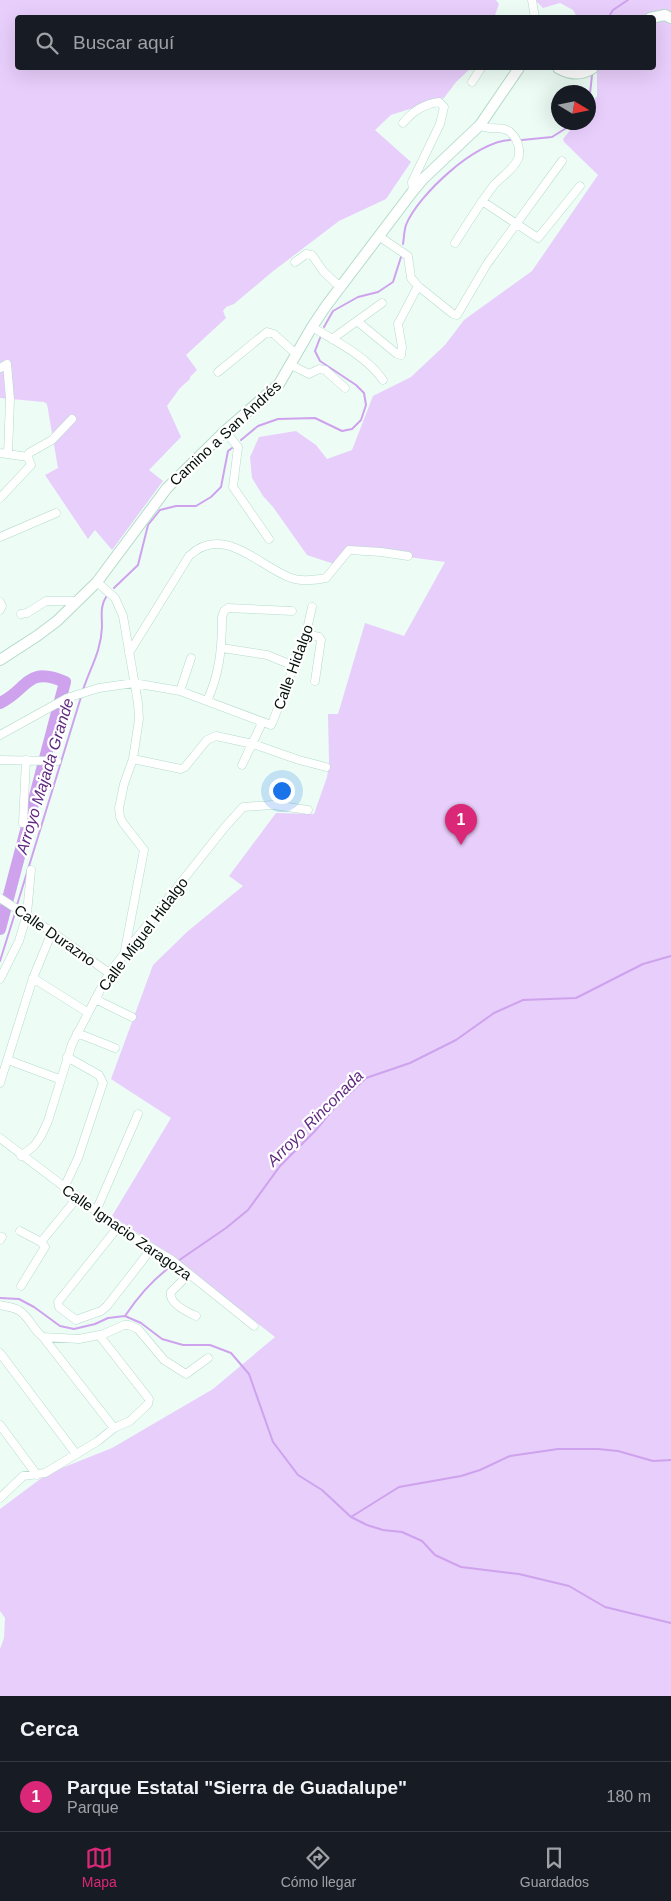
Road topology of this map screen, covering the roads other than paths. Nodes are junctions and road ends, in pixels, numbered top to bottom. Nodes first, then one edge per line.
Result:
1 (532, 0) edge
2 (534, 15) edge
3 (656, 17) edge
4 (671, 18) edge
5 (481, 70) edge
6 (514, 70) edge
7 (563, 70) edge
8 (589, 70) edge
9 (472, 82) dead end
10 (403, 123) dead end
11 (480, 125) junction
12 (562, 161) dead end
13 (580, 186) dead end
14 (413, 191) junction
15 (482, 201) junction
16 (515, 224) junction
17 (380, 237) junction
18 (456, 243) dead end
19 (295, 262) dead end
20 (418, 286) junction
21 (341, 288) junction
22 (382, 303) dead end
23 (357, 321) junction
24 (312, 327) junction
25 (332, 339) junction
26 (296, 354) junction
27 (291, 365) junction
28 (4, 366) edge
29 (218, 372) dead end
30 (384, 380) dead end
31 (345, 388) dead end
32 (72, 419) dead end
33 (225, 431) junction
34 (2, 455) edge
35 (28, 457) junction
36 (0, 498) edge
37 (56, 513) dead end
38 (0, 536) edge
39 (269, 539) dead end
40 (408, 556) dead end
41 (97, 582) junction
42 (77, 601) junction
43 (312, 607) dead end
44 (292, 611) dead end
45 (21, 614) dead end
46 (306, 634) junction
47 (222, 648) junction
48 (129, 653) junction
49 (2, 658) edge
50 (190, 658) dead end
51 (294, 666) junction
52 (315, 681) dead end
53 (134, 683) junction
54 (180, 691) junction
55 (208, 701) junction
56 (262, 723) junction
57 (0, 735) edge
58 (253, 744) junction
59 (133, 758) junction
60 (0, 760) edge
61 (26, 760) junction
62 (57, 761) dead end
63 (242, 764) dead end
64 (326, 766) dead end
65 (308, 810) dead end
66 (23, 823) dead end
67 (31, 870) dead end
68 (0, 898) edge
69 (27, 914) junction
70 (52, 932) junction
71 (125, 952) junction
72 (109, 973) junction
73 (33, 978) junction
74 (0, 979) edge
75 (94, 999) junction
76 (87, 1012) junction
77 (132, 1017) dead end
78 (77, 1033) junction
79 (115, 1048) dead end
80 (67, 1057) junction
81 (8, 1060) junction
82 (59, 1079) junction
83 (0, 1083) edge
84 (138, 1114) dead end
85 (0, 1138) edge
86 (21, 1156) junction
87 (64, 1188) junction
88 (76, 1198) junction
89 (96, 1211) junction
90 (118, 1227) junction
91 (20, 1231) dead end
92 (40, 1242) junction
93 (152, 1248) junction
94 (189, 1274) junction
95 (21, 1286) dead end
96 (0, 1305) edge
97 (196, 1316) dead end
98 (254, 1326) dead end
99 (100, 1335) junction
100 (43, 1337) junction
101 (0, 1353) edge
102 (208, 1358) dead end
103 (0, 1425) edge
104 (114, 1428) junction
105 (76, 1454) junction
106 (37, 1475) junction
107 (0, 1498) edge

1 - 2 street
3 - 4 street
5 - 9 street
6 - 11 street, Camino a San Andrés
7 - 8 street
10 - 14 street
11 - 14 street, Camino a San Andrés
11 - 15 street
12 - 16 street
13 - 16 street
14 - 17 street, Camino a San Andrés
15 - 16 street
15 - 18 street
16 - 20 street
17 - 20 street
17 - 21 street, Camino a San Andrés
19 - 21 street
20 - 23 street
21 - 24 street, Camino a San Andrés
22 - 23 street
23 - 25 street
24 - 25 street
24 - 26 street, Camino a San Andrés
25 - 30 street
26 - 27 street, Camino a San Andrés
26 - 29 street
27 - 31 street
27 - 33 street, Camino a San Andrés
28 - 34 street
32 - 35 street
33 - 39 street
33 - 41 street, Camino a San Andrés
34 - 35 street
35 - 36 street
37 - 38 street
40 - 48 street
41 - 42 street, Camino a San Andrés
41 - 48 street
42 - 45 street
42 - 49 street, Camino a San Andrés
43 - 46 street, Calle Hidalgo
44 - 47 street
46 - 51 street, Calle Hidalgo
46 - 52 street
47 - 51 street
47 - 55 street
48 - 53 street
50 - 54 street
51 - 56 street, Calle Hidalgo
53 - 54 street
53 - 57 street
53 - 59 street
54 - 55 street
55 - 56 street
56 - 58 street
58 - 59 street
58 - 63 street
58 - 64 street
59 - 71 street
60 - 61 street
61 - 62 street
61 - 66 street
65 - 71 street, Calle Miguel Hidalgo
67 - 69 street
68 - 69 street, Calle Durazno
69 - 70 street, Calle Durazno
69 - 74 street
70 - 72 street, Calle Durazno
70 - 73 street
71 - 72 street, Calle Miguel Hidalgo
72 - 75 street, Calle Miguel Hidalgo
73 - 76 street
73 - 81 street
75 - 76 street, Calle Miguel Hidalgo
75 - 77 street
76 - 78 street, Calle Miguel Hidalgo
78 - 79 street
78 - 80 street, Calle Miguel Hidalgo
80 - 82 street, Calle Miguel Hidalgo
80 - 87 street
81 - 82 street
81 - 83 street
82 - 86 street, Calle Miguel Hidalgo
84 - 89 street
85 - 86 street, Calle Ignacio Zaragoza
86 - 87 street, Calle Ignacio Zaragoza
87 - 88 street, Calle Ignacio Zaragoza
88 - 89 street, Calle Ignacio Zaragoza
88 - 92 street
89 - 90 street, Calle Ignacio Zaragoza
90 - 93 street, Calle Ignacio Zaragoza
90 - 93 street
91 - 92 street
92 - 95 street
93 - 94 street, Calle Ignacio Zaragoza
94 - 97 street
94 - 98 street, Calle Ignacio Zaragoza
96 - 100 street
99 - 100 street
99 - 102 street
99 - 104 street
100 - 104 street
101 - 105 street
103 - 106 street
104 - 105 street
105 - 106 street
106 - 107 street

